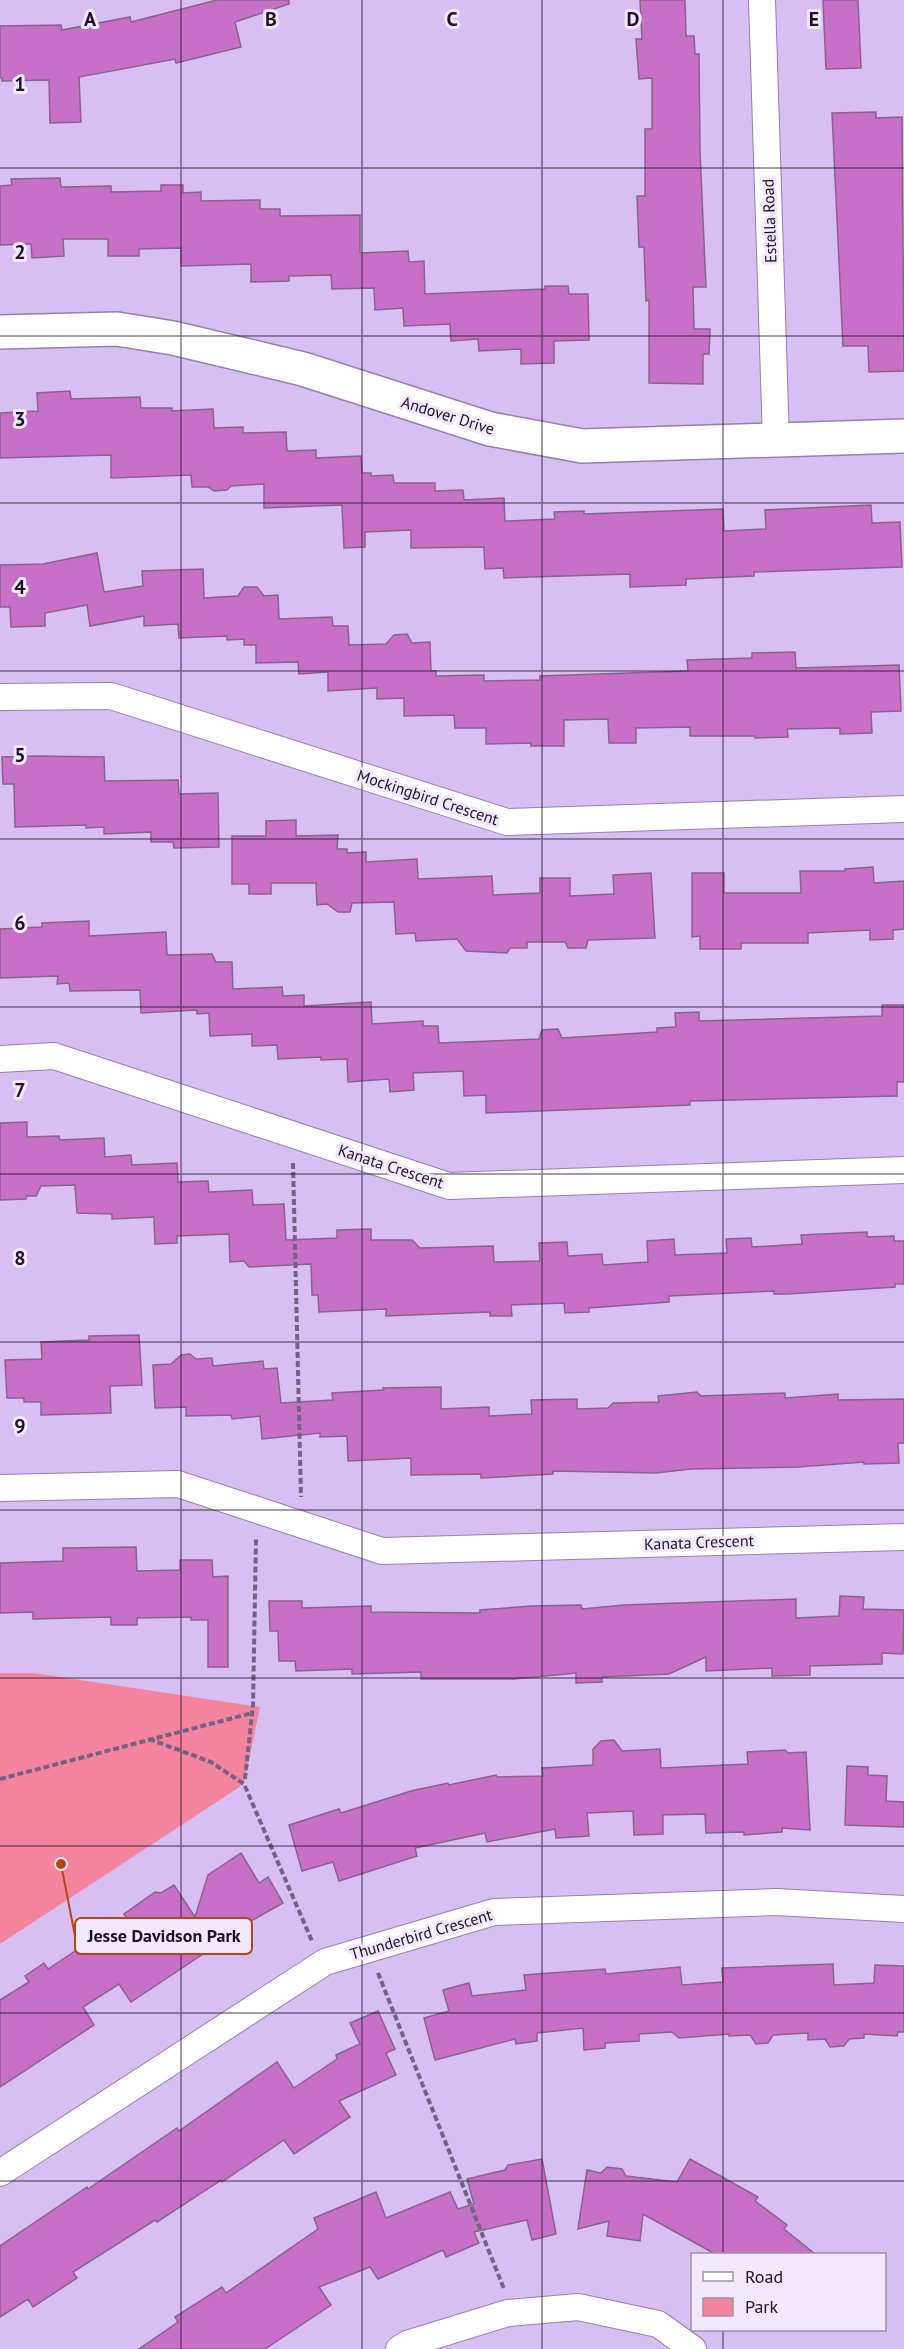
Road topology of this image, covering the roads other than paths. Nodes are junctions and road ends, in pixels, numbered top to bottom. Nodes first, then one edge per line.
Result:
1 (762, 0) edge
2 (0, 332) edge
3 (904, 436) edge
4 (776, 441) junction
5 (0, 697) edge
6 (904, 809) edge
7 (0, 1059) edge
8 (904, 1170) edge
9 (0, 1488) edge
10 (904, 1537) edge
11 (904, 1909) edge
12 (0, 2173) edge
13 (399, 2349) edge
14 (693, 2349) edge

1 - 4 street, Estella Road
2 - 4 street, Andover Drive
3 - 4 street, Andover Drive
5 - 6 street, Mockingbird Crescent
7 - 8 street, Kanata Crescent
9 - 10 street, Kanata Crescent
11 - 12 street, Thunderbird Crescent
13 - 14 street

